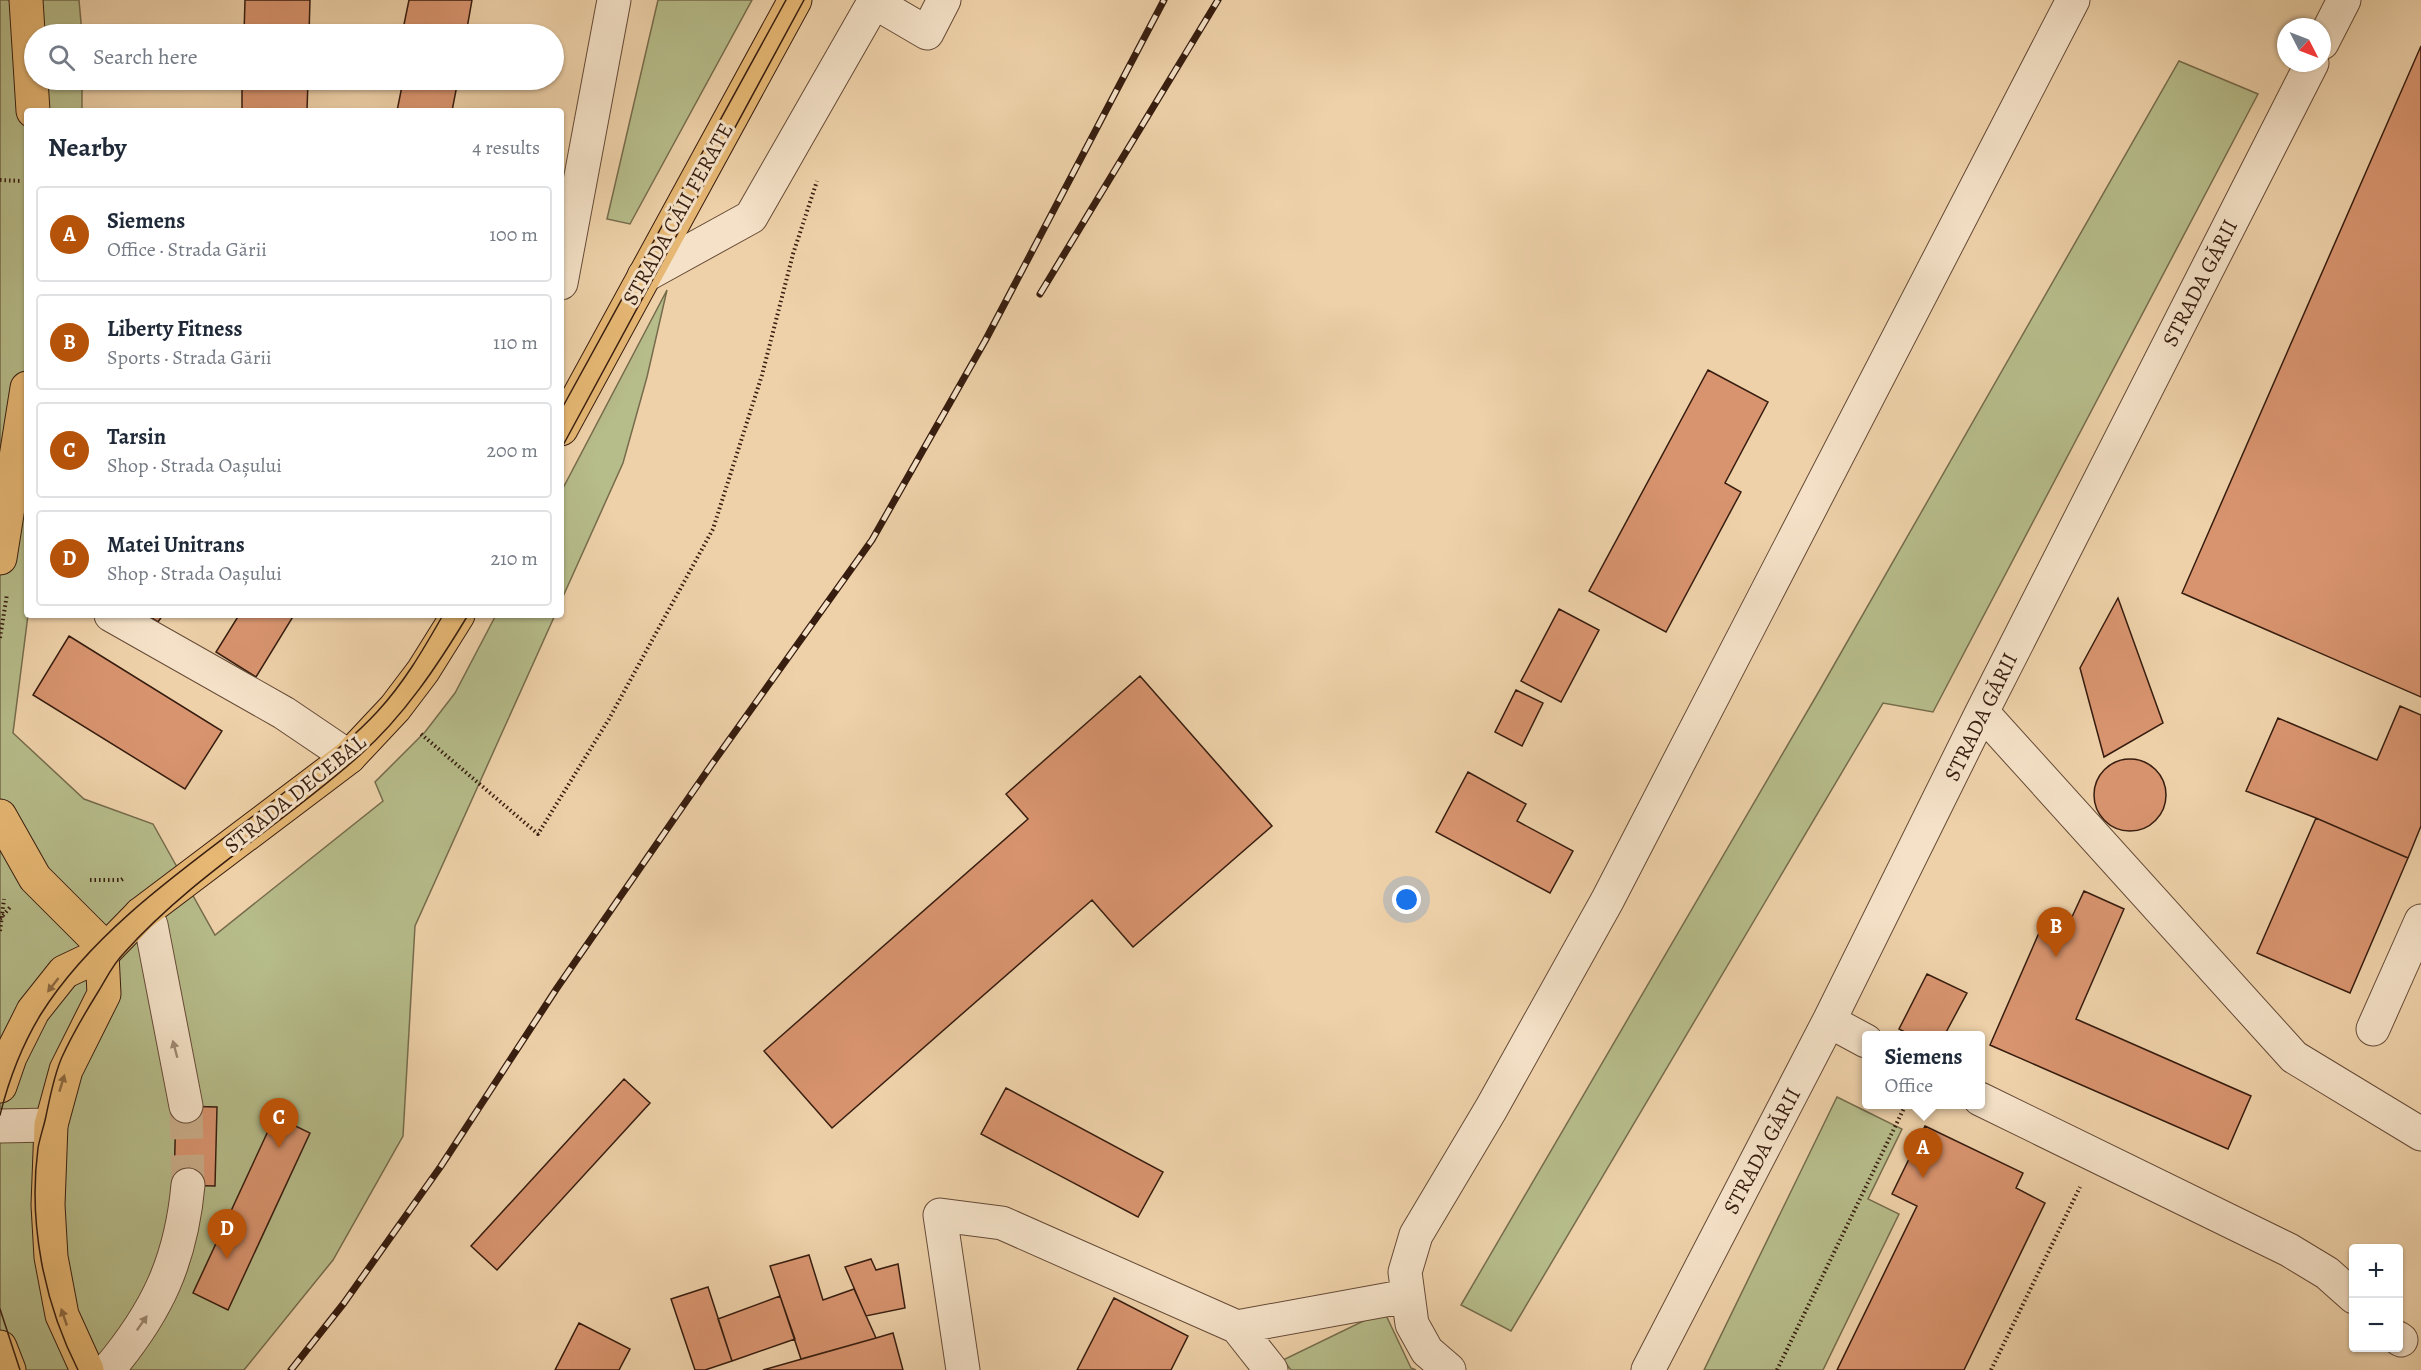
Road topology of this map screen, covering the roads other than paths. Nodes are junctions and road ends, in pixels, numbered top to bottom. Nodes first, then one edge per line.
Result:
1 (26, 0) edge
2 (614, 0) edge
3 (795, 0) edge
4 (944, 0) edge
5 (2073, 0) edge
6 (2344, 0) edge
7 (28, 24) edge
8 (2331, 25) edge
9 (2307, 72) edge
10 (32, 90) edge
11 (33, 108) edge
12 (564, 267) edge
13 (644, 276) junction
14 (24, 410) edge
15 (564, 423) edge
16 (2, 573) edge
17 (116, 618) edge
18 (456, 618) edge
19 (1982, 712) junction
20 (349, 757) junction
21 (0, 816) edge
22 (141, 914) junction
23 (2421, 921) edge
24 (104, 952) junction
25 (1829, 1021) junction
26 (2373, 1029) dead end
27 (1862, 1039) edge
28 (0, 1086) edge
29 (1985, 1101) edge
30 (186, 1106) tunnel mouth
31 (51, 1125) junction
32 (0, 1126) edge
33 (2421, 1134) edge
34 (188, 1185) tunnel mouth
35 (2349, 1293) edge
36 (1407, 1296) junction
37 (1238, 1327) junction
38 (0, 1347) edge
39 (9, 1370) edge
40 (87, 1370) edge
41 (108, 1370) edge
42 (963, 1370) edge
43 (1271, 1370) edge
44 (1449, 1370) edge
45 (1648, 1370) edge

1 - 7 main road
2 - 12 street
3 - 13 main road, STRADA CĂII FERATE
4 - 13 street
5 - 36 street
6 - 8 street
9 - 19 street, STRADA GĂRII
10 - 11 main road
13 - 15 main road, STRADA CĂII FERATE
14 - 16 main road
17 - 20 street
18 - 20 main road, STRADA DECEBAL
19 - 25 street, STRADA GĂRII
19 - 33 street
20 - 22 main road, STRADA DECEBAL
21 - 24 main road
22 - 24 main road, STRADA DECEBAL
30 -> 22 street
23 - 26 street
24 -> 28 main road, STRADA DECEBAL
31 -> 24 main road
25 - 27 street
25 - 45 street, STRADA GĂRII
29 - 35 street
31 - 32 street
40 -> 31 main road
41 -> 34 street
36 - 37 street
36 - 44 street
37 - 42 street
37 - 43 street
38 - 39 main road

